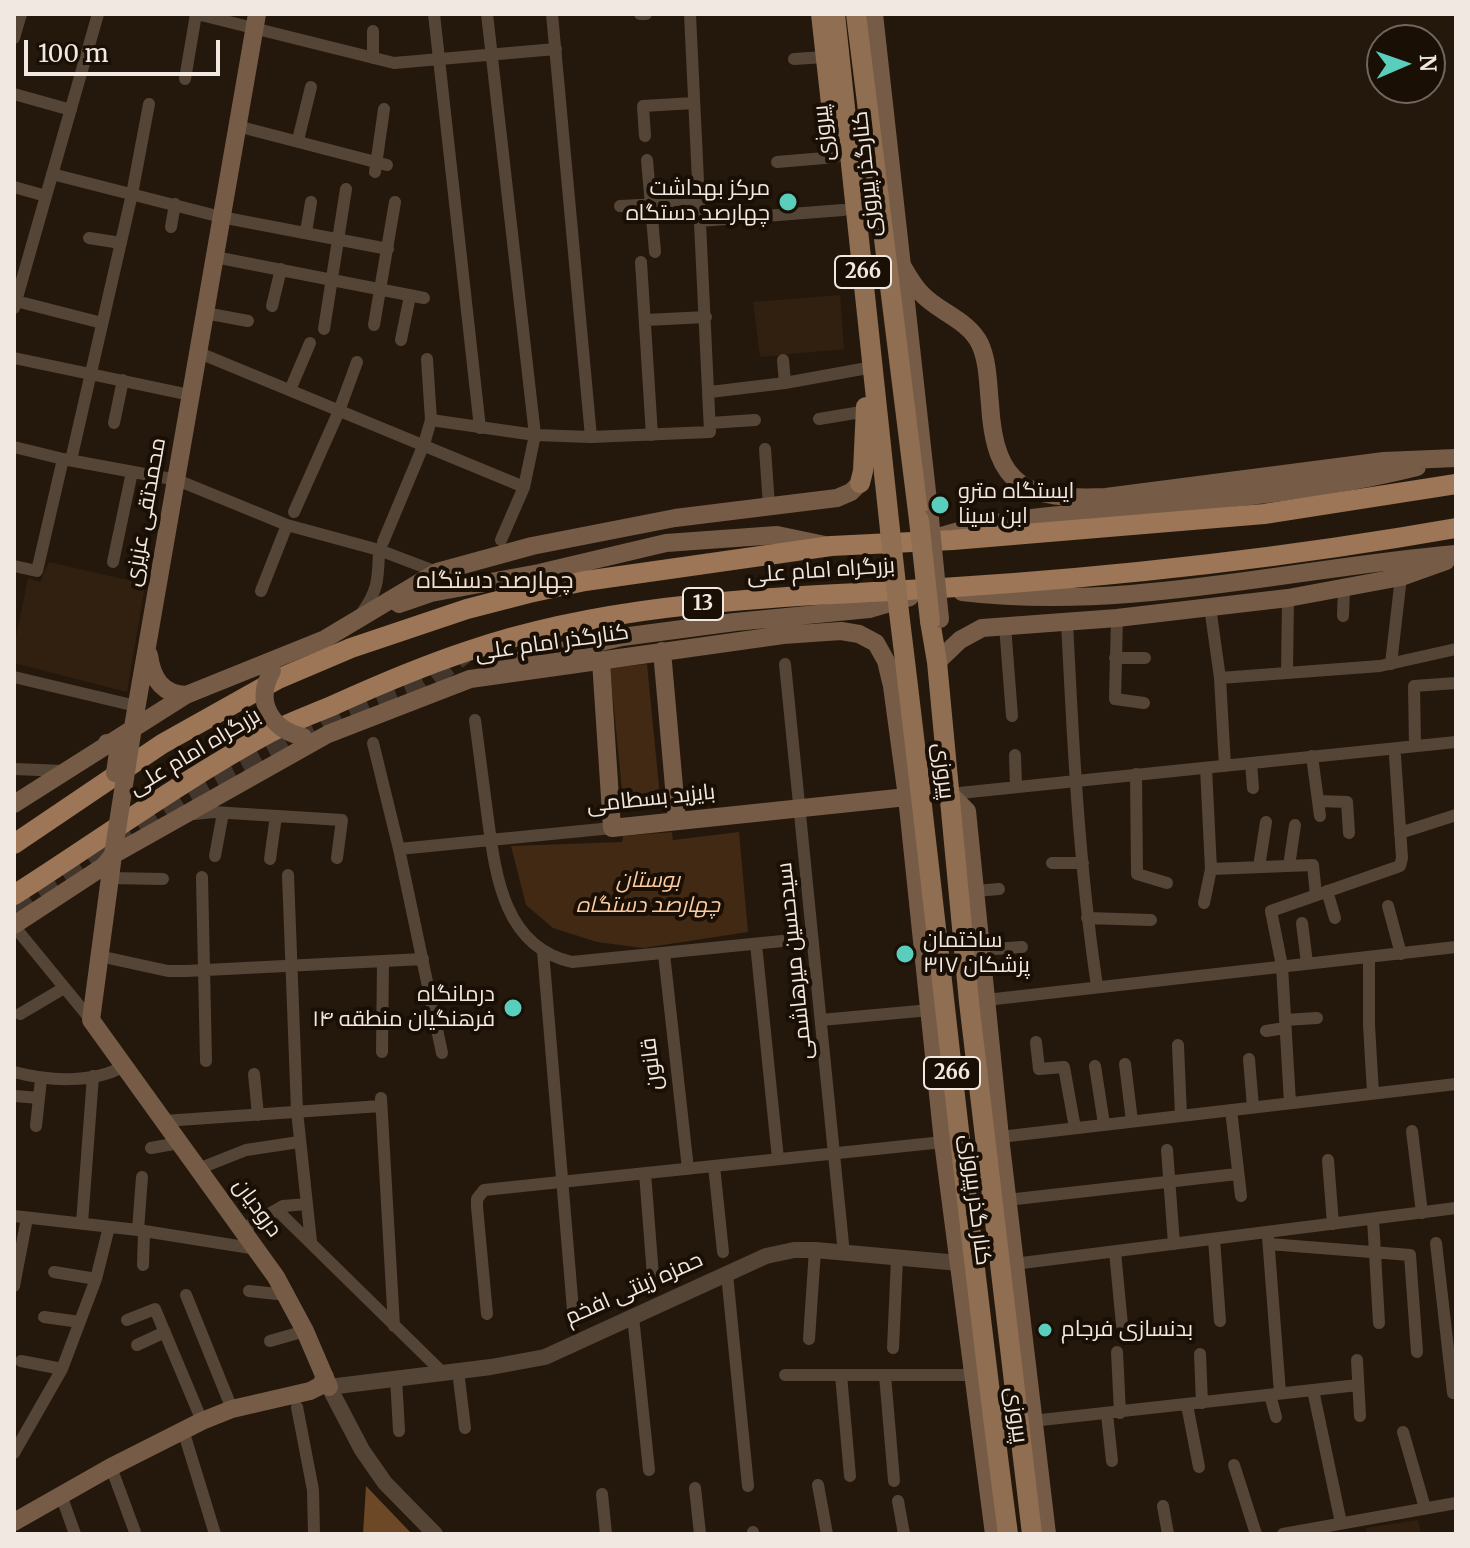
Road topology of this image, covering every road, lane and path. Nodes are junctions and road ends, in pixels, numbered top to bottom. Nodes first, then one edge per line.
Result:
1 (21, 14) edge
2 (98, 14) edge
3 (196, 14) edge
4 (434, 14) edge
5 (487, 14) edge
6 (552, 14) edge
7 (690, 14) edge
8 (821, 14) edge
9 (835, 14) edge
10 (856, 14) edge
11 (874, 14) edge
12 (256, 21) edge
13 (373, 31) dead end
14 (14, 38) edge
15 (556, 49) junction
16 (491, 57) junction
17 (861, 57) junction
18 (373, 58) junction
19 (832, 58) junction
20 (794, 59) dead end
21 (438, 60) junction
22 (185, 79) dead end
23 (311, 87) dead end
24 (14, 94) edge
25 (694, 103) junction
26 (149, 104) dead end
27 (384, 109) dead end
28 (71, 110) junction
29 (237, 126) junction
30 (645, 136) dead end
31 (298, 140) junction
32 (836, 157) junction
33 (647, 160) dead end
34 (777, 162) dead end
35 (52, 174) junction
36 (14, 187) edge
37 (346, 189) dead end
38 (132, 194) junction
39 (46, 196) junction
40 (311, 202) dead end
41 (395, 202) dead end
42 (699, 202) junction
43 (175, 204) junction
44 (651, 204) junction
45 (620, 206) dead end
46 (843, 210) junction
47 (221, 217) junction
48 (888, 218) junction
49 (700, 221) junction
50 (171, 227) dead end
51 (306, 232) junction
52 (89, 238) dead end
53 (338, 238) junction
54 (121, 243) junction
55 (388, 249) junction
56 (655, 252) dead end
57 (215, 257) junction
58 (641, 262) dead end
59 (900, 262) junction
60 (281, 269) junction
61 (331, 279) junction
62 (380, 290) junction
63 (15, 305) edge
64 (272, 306) dead end
65 (205, 313) junction
66 (706, 317) junction
67 (646, 320) junction
68 (248, 321) dead end
69 (102, 323) junction
70 (374, 325) dead end
71 (324, 329) dead end
72 (401, 340) dead end
73 (310, 343) dead end
74 (197, 352) junction
75 (14, 358) edge
76 (427, 359) dead end
77 (783, 360) dead end
78 (357, 362) dead end
79 (862, 369) junction
80 (91, 373) junction
81 (123, 380) junction
82 (785, 383) junction
83 (290, 390) junction
84 (710, 392) junction
85 (190, 395) junction
86 (339, 411) junction
87 (867, 411) junction
88 (819, 419) dead end
89 (431, 420) junction
90 (755, 420) dead end
91 (114, 423) dead end
92 (710, 423) junction
93 (480, 428) junction
94 (535, 435) junction
95 (652, 435) junction
96 (880, 436) junction
97 (591, 437) junction
98 (424, 444) junction
99 (14, 447) edge
100 (765, 449) dead end
101 (1456, 458) edge
102 (67, 459) junction
103 (132, 472) junction
104 (177, 480) junction
105 (860, 483) junction
106 (1456, 484) edge
107 (524, 487) junction
108 (769, 506) junction
109 (294, 512) dead end
110 (925, 520) junction
111 (287, 525) junction
112 (1456, 528) edge
113 (501, 540) dead end
114 (926, 541) junction
115 (381, 546) junction
116 (831, 546) junction
117 (1456, 556) edge
118 (113, 562) dead end
119 (14, 566) edge
120 (437, 572) junction
121 (1401, 577) junction
122 (896, 584) junction
123 (933, 587) junction
124 (1344, 588) junction
125 (261, 591) dead end
126 (1288, 598) junction
127 (1210, 607) junction
128 (364, 616) junction
129 (1343, 616) dead end
130 (1117, 618) junction
131 (935, 620) junction
132 (1067, 622) junction
133 (1005, 626) junction
134 (325, 639) junction
135 (147, 646) junction
136 (303, 649) junction
137 (1456, 649) edge
138 (662, 651) junction
139 (1115, 658) junction
140 (1145, 658) dead end
141 (1411, 659) junction
142 (601, 661) junction
143 (937, 662) junction
144 (785, 664) dead end
145 (1391, 664) junction
146 (1287, 673) junction
147 (14, 677) edge
148 (1220, 678) junction
149 (470, 679) junction
150 (1456, 683) edge
151 (1414, 686) junction
152 (186, 695) junction
153 (1144, 703) dead end
154 (136, 706) junction
155 (1012, 716) dead end
156 (475, 720) dead end
157 (133, 727) junction
158 (328, 734) junction
159 (107, 743) junction
160 (373, 743) dead end
161 (1415, 746) junction
162 (1455, 746) edge
163 (1015, 755) dead end
164 (1312, 756) junction
165 (1395, 756) dead end
166 (1251, 763) junction
167 (1225, 766) junction
168 (1206, 768) junction
169 (14, 769) edge
170 (64, 771) junction
171 (1136, 774) junction
172 (1075, 780) junction
173 (1016, 787) junction
174 (1253, 788) dead end
175 (950, 794) junction
176 (907, 797) junction
177 (122, 801) junction
178 (1318, 801) junction
179 (19, 803) edge
180 (799, 808) junction
181 (223, 813) junction
182 (182, 815) junction
183 (1456, 815) edge
184 (276, 816) junction
185 (1320, 816) dead end
186 (677, 821) junction
187 (1266, 822) dead end
188 (1295, 825) dead end
189 (612, 828) junction
190 (1349, 833) dead end
191 (1400, 833) junction
192 (491, 840) junction
193 (14, 844) edge
194 (399, 849) junction
195 (113, 855) junction
196 (215, 856) dead end
197 (337, 858) dead end
198 (270, 859) dead end
199 (1052, 863) dead end
200 (1083, 863) junction
201 (1289, 866) junction
202 (1259, 867) junction
203 (1211, 869) junction
204 (288, 875) dead end
205 (202, 877) dead end
206 (110, 878) junction
207 (163, 879) dead end
208 (923, 880) junction
209 (1167, 883) dead end
210 (999, 889) dead end
211 (975, 891) junction
212 (1321, 893) junction
213 (14, 895) edge
214 (1204, 903) dead end
215 (1388, 906) dead end
216 (14, 912) edge
217 (1087, 918) junction
218 (1335, 918) dead end
219 (1151, 920) dead end
220 (1302, 923) dead end
221 (14, 926) edge
222 (812, 938) junction
223 (756, 944) junction
224 (1022, 947) dead end
225 (1456, 947) edge
226 (981, 950) junction
227 (543, 951) junction
228 (664, 954) junction
229 (1401, 954) junction
230 (99, 956) junction
231 (1369, 958) junction
232 (423, 959) junction
233 (383, 962) junction
234 (1307, 963) junction
235 (1282, 966) junction
236 (290, 967) junction
237 (203, 971) junction
238 (1097, 986) junction
239 (64, 988) junction
240 (978, 1001) junction
241 (930, 1010) junction
242 (20, 1014) dead end
243 (1317, 1018) dead end
244 (91, 1020) junction
245 (821, 1020) junction
246 (1285, 1024) junction
247 (1266, 1031) dead end
248 (1036, 1042) dead end
249 (1178, 1045) dead end
250 (382, 1052) dead end
251 (442, 1053) dead end
252 (1249, 1059) dead end
253 (206, 1061) dead end
254 (1125, 1064) dead end
255 (124, 1066) junction
256 (1095, 1066) dead end
257 (14, 1072) edge
258 (254, 1074) dead end
259 (93, 1076) junction
260 (41, 1079) junction
261 (1456, 1084) edge
262 (1373, 1093) junction
263 (15, 1096) edge
264 (39, 1098) junction
265 (1290, 1103) junction
266 (1253, 1107) junction
267 (1231, 1110) junction
268 (297, 1111) junction
269 (258, 1115) junction
270 (1181, 1116) junction
271 (164, 1121) junction
272 (1132, 1121) junction
273 (1104, 1124) junction
274 (36, 1126) dead end
275 (1075, 1128) junction
276 (1412, 1131) dead end
277 (992, 1137) junction
278 (299, 1142) junction
279 (943, 1142) junction
280 (179, 1143) junction
281 (151, 1148) dead end
282 (1167, 1150) dead end
283 (834, 1153) junction
284 (778, 1159) junction
285 (1328, 1160) dead end
286 (714, 1166) junction
287 (198, 1169) junction
288 (688, 1169) junction
289 (645, 1173) junction
290 (1237, 1174) junction
291 (142, 1177) dead end
292 (561, 1182) junction
293 (1170, 1182) junction
294 (1241, 1196) dead end
295 (1000, 1200) junction
296 (307, 1204) junction
297 (1456, 1208) edge
298 (277, 1210) junction
299 (1422, 1213) junction
300 (20, 1217) edge
301 (1373, 1219) junction
302 (82, 1223) junction
303 (1333, 1224) junction
304 (109, 1227) junction
305 (243, 1229) junction
306 (141, 1231) junction
307 (1268, 1238) junction
308 (1214, 1239) junction
309 (311, 1242) junction
310 (1436, 1243) dead end
311 (1174, 1244) junction
312 (257, 1249) junction
313 (815, 1250) junction
314 (723, 1252) dead end
315 (1115, 1252) junction
316 (1375, 1253) junction
317 (844, 1254) junction
318 (897, 1259) junction
319 (959, 1263) junction
320 (143, 1265) dead end
321 (1007, 1265) junction
322 (54, 1272) dead end
323 (727, 1274) junction
324 (96, 1279) junction
325 (14, 1286) edge
326 (654, 1289) dead end
327 (249, 1291) dead end
328 (186, 1295) dead end
329 (287, 1295) junction
330 (1450, 1310) edge
331 (487, 1314) dead end
332 (633, 1316) junction
333 (44, 1317) dead end
334 (127, 1320) dead end
335 (1220, 1321) dead end
336 (80, 1322) junction
337 (574, 1322) dead end
338 (1379, 1323) dead end
339 (1122, 1325) dead end
340 (394, 1326) junction
341 (305, 1331) junction
342 (165, 1332) junction
343 (809, 1339) dead end
344 (270, 1341) dead end
345 (137, 1345) dead end
346 (893, 1348) dead end
347 (1117, 1352) dead end
348 (1417, 1352) dead end
349 (1200, 1354) dead end
350 (1357, 1360) dead end
351 (21, 1361) dead end
352 (62, 1369) junction
353 (450, 1372) junction
354 (785, 1375) dead end
355 (841, 1375) junction
356 (885, 1375) junction
357 (971, 1375) junction
358 (396, 1378) junction
359 (327, 1382) junction
360 (1358, 1385) junction
361 (1313, 1390) junction
362 (1453, 1393) dead end
363 (1275, 1394) junction
364 (1202, 1403) junction
365 (1187, 1405) junction
366 (297, 1407) dead end
367 (232, 1409) junction
368 (1114, 1414) junction
369 (1360, 1416) dead end
370 (1276, 1417) dead end
371 (202, 1421) junction
372 (1032, 1421) junction
373 (465, 1428) dead end
374 (183, 1430) junction
375 (399, 1431) dead end
376 (1403, 1432) dead end
377 (14, 1453) edge
378 (1112, 1461) dead end
379 (1234, 1465) dead end
380 (111, 1467) junction
381 (1199, 1467) dead end
382 (649, 1470) dead end
383 (850, 1476) dead end
384 (894, 1481) dead end
385 (818, 1485) dead end
386 (748, 1486) dead end
387 (695, 1488) dead end
388 (602, 1494) dead end
389 (61, 1495) junction
390 (898, 1501) dead end
391 (1456, 1503) edge
392 (1163, 1506) dead end
393 (1425, 1508) junction
394 (14, 1522) edge
395 (1341, 1523) junction
396 (135, 1532) edge
397 (75, 1534) edge
398 (215, 1534) edge
399 (314, 1534) edge
400 (435, 1534) edge
401 (606, 1534) edge
402 (700, 1534) edge
403 (827, 1534) edge
404 (904, 1534) edge
405 (994, 1534) edge
406 (1008, 1534) edge
407 (1032, 1534) edge
408 (1047, 1534) edge
409 (1168, 1534) edge
410 (1256, 1534) edge
411 (1283, 1534) edge

1 - 14 street
2 - 28 street
3 - 12 street
3 - 22 street
4 - 21 street
5 - 16 street
6 - 15 street
7 - 25 street
8 - 19 main road, 266
9 - 19 main road, پیروزی / 266
10 - 17 main road, پیروزی / 266
11 - 48 main road, کنارگذر پیروزی
12 - 18 street
12 - 29 main road, محمدتقی عزیزی
13 - 18 street
15 - 16 street
15 - 97 street
16 - 21 street
16 - 94 street
17 - 19 main road
17 - 48 main road, پیروزی / 266
18 - 21 street
19 - 20 street
19 - 32 main road, 266
19 - 96 main road, پیروزی / 266
21 - 93 street
23 - 31 street
24 - 28 street
25 - 30 street
25 - 42 street
26 - 38 street
27 - 31 street
28 - 35 street
29 - 31 street
29 - 47 main road, محمدتقی عزیزی
32 - 34 street
32 - 46 main road, 266
33 - 44 street
35 - 38 street
35 - 39 street
36 - 39 street
37 - 53 street
38 - 43 street
38 - 54 street
39 - 63 street
40 - 51 street
41 - 55 street
42 - 44 street
42 - 49 street
43 - 47 street
43 - 50 street
44 - 45 street
44 - 56 street
46 - 49 street
46 - 79 main road, 266
47 - 51 street
47 - 57 main road, محمدتقی عزیزی
48 - 59 main road, کنارگذر پیروزی
48 - 110 main road, پیروزی / 266
49 - 66 street
51 - 53 street
52 - 54 street
53 - 55 street
53 - 61 street
54 - 69 street
55 - 62 street
57 - 60 street
57 - 65 main road, محمدتقی عزیزی
58 - 67 street
59 - 101 main road
59 - 110 main road, کنارگذر پیروزی
60 - 61 street
60 - 64 street
61 - 62 street
61 - 71 street
62 - 70 street
62 - 72 street
63 - 69 street
65 - 68 street
65 - 74 main road, محمدتقی عزیزی
66 - 67 street
66 - 84 street
67 - 95 street
69 - 80 street
73 - 83 street
74 - 83 street
74 - 85 main road, محمدتقی عزیزی
75 - 80 street
76 - 89 street
77 - 82 street
78 - 86 street
79 - 82 street
79 - 87 main road, 266
80 - 81 street
80 - 102 street
81 - 85 street
81 - 91 street
82 - 84 street
83 - 86 street
84 - 92 street
85 - 104 main road, محمدتقی عزیزی
86 - 98 street
86 - 109 street
87 - 88 street
87 - 105 main road, 266
89 - 93 street
89 - 98 street
90 - 92 street
92 - 95 street
93 - 94 street
94 - 97 street
94 - 107 street
95 - 97 street
96 - 105 main road
96 - 122 main road, پیروزی / 266, bridge
98 - 107 street
98 - 115 street
99 - 102 street
100 - 108 street
101 - 114 main road
102 - 103 street
102 - 119 street
103 - 104 street
103 - 118 street
104 - 111 street
104 - 135 main road, محمدتقی عزیزی
105 - 108 main road
106 - 114 highway, بزرگراه امام علی / 13
107 - 113 street
108 - 120 main road
110 - 123 main road, پیروزی / 266, bridge
110 - 131 main road, bridge
111 - 115 street
111 - 125 street
112 - 123 highway, بزرگراه امام علی / 13
114 - 116 highway, بزرگراه امام علی / 13
115 - 120 street
115 - 134 street
116 - 128 main road
116 - 193 highway, بزرگراه امام علی / 13
117 - 121 main road
117 - 123 main road
120 - 128 main road
121 - 124 main road
121 - 145 street
122 - 123 main road
122 - 208 main road, پیروزی / 266, bridge
123 - 131 main road, پیروزی / 266, bridge
123 - 149 main road
123 - 213 highway, بزرگراه امام علی / 13
124 - 126 main road
124 - 129 street
126 - 127 main road
126 - 146 street
127 - 130 main road
127 - 148 street
128 - 134 main road
130 - 132 main road
130 - 139 street
131 - 143 main road, پیروزی / 266
132 - 133 main road
132 - 172 street
133 - 143 main road
133 - 155 street
134 - 136 main road
135 - 152 main road
135 - 154 main road, محمدتقی عزیزی
136 - 152 main road
136 - 158 main road, bridge
137 - 141 street
138 - 142 main road, کنارگذر امام علی
138 - 176 main road, کنارگذر امام علی
138 - 186 main road
139 - 140 street
139 - 153 street
141 - 145 street
141 - 151 street
142 - 149 main road, کنارگذر امام علی
142 - 189 main road
143 - 175 main road, پیروزی / 266
144 - 180 street, سیدحسین میرهاشمی
145 - 146 street
146 - 148 street
147 - 154 street
148 - 167 street
149 - 158 main road, کنارگذر امام علی
150 - 151 street
151 - 161 street
152 - 157 main road
154 - 157 main road, محمدتقی عزیزی
156 - 192 street
157 - 159 main road
157 - 177 main road, محمدتقی عزیزی, bridge
158 - 182 main road, کنارگذر امام علی
159 - 170 main road
159 - 177 main road, bridge
160 - 194 street
161 - 162 street
161 - 164 street
163 - 173 street
164 - 166 street
164 - 178 street
165 - 191 street
166 - 167 street
166 - 174 street
167 - 168 street
168 - 171 street
168 - 203 street
169 - 170 street
170 - 179 main road
171 - 172 street
171 - 209 street
172 - 173 street
172 - 200 street
173 - 175 street
175 - 211 main road, پیروزی
175 - 240 main road, پیروزی / 266
176 - 180 main road, بایزید بسطامی
176 - 208 main road, کنارگذر امام علی
177 - 195 main road, محمدتقی عزیزی, bridge
178 - 185 street
178 - 190 street
180 - 186 main road, بایزید بسطامی
180 - 222 street, سیدحسین میرهاشمی
181 - 182 street
181 - 184 street
181 - 196 street
182 - 195 main road, کنارگذر امام علی
183 - 191 street
184 - 197 street
184 - 198 street
186 - 189 main road, بایزید بسطامی
187 - 202 street
188 - 201 street
189 - 192 street, بایزید بسطامی
191 - 212 street
192 - 194 street, بایزید بسطامی
192 - 227 street
194 - 232 street
195 - 206 main road, محمدتقی عزیزی
195 - 216 main road
195 - 221 main road, کنارگذر امام علی
199 - 200 street
200 - 217 street
201 - 202 street
201 - 212 street
202 - 203 street
203 - 214 street
204 - 236 street
205 - 237 street
206 - 207 street
206 - 230 main road, محمدتقی عزیزی
208 - 241 main road, کنار گذر پیروزی
208 - 406 main road, پیروزی / 266
210 - 211 street
211 - 226 main road, پیروزی
212 - 218 street
212 - 235 street
215 - 229 street
217 - 219 street
217 - 238 street
220 - 234 street
221 - 239 street, درودیان
222 - 223 street
222 - 245 street, سیدحسین میرهاشمی
223 - 228 street
223 - 284 street
224 - 226 street
225 - 229 street
226 - 240 main road, پیروزی
227 - 228 street
227 - 292 street
228 - 288 street, قانون
229 - 231 street
230 - 237 street
230 - 244 main road, محمدتقی عزیزی
231 - 234 street
231 - 262 street
232 - 233 street
232 - 251 street
233 - 236 street
233 - 250 street
234 - 235 street
235 - 238 street
235 - 246 street
236 - 237 street
236 - 268 street
237 - 253 street
238 - 240 street
239 - 242 street
239 - 244 street, درودیان
240 - 277 main road, پیروزی / 266
241 - 245 street
241 - 279 main road, کنار گذر پیروزی
243 - 246 street
244 - 255 main road, درودیان
245 - 283 street, سیدحسین میرهاشمی
246 - 247 street
246 - 265 street
248 - 275 street
249 - 270 street
252 - 266 street
254 - 272 street
255 - 259 street
255 - 271 main road, درودیان
256 - 273 street
257 - 260 street
258 - 269 street
259 - 260 street
259 - 302 street
260 - 264 street
261 - 262 street
262 - 265 street
263 - 264 street
264 - 274 street
265 - 266 street
266 - 267 street
267 - 270 street
267 - 290 street
268 - 269 street
268 - 278 street
268 - 340 street
269 - 271 street
270 - 272 street
271 - 280 main road, درودیان
272 - 273 street
273 - 275 street
275 - 277 street
276 - 299 street
277 - 295 main road, پیروزی / 266
278 - 287 street
278 - 296 street
279 - 283 street
279 - 319 main road, کنار گذر پیروزی
280 - 281 street
280 - 287 main road, درودیان
282 - 293 street
283 - 284 street
283 - 317 street, سیدحسین میرهاشمی
284 - 286 street
285 - 303 street
286 - 288 street
286 - 314 street
287 - 305 main road, درودیان
288 - 289 street
289 - 292 street
289 - 326 street
290 - 293 street
290 - 294 street
291 - 306 street
292 - 331 street
292 - 337 street
293 - 295 street
293 - 311 street
295 - 321 main road, پیروزی / 266
296 - 298 street
296 - 309 street
297 - 299 street
298 - 305 street
298 - 309 street
299 - 301 street
300 - 302 street
300 - 325 street
301 - 303 street
301 - 316 street
302 - 304 street
303 - 307 street
304 - 306 street
304 - 324 street
305 - 312 main road, درودیان
306 - 312 street
306 - 320 street
307 - 308 street
307 - 316 street
307 - 363 street
308 - 311 street
308 - 335 street
309 - 340 street
310 - 330 street
311 - 315 street
312 - 329 main road, درودیان
313 - 317 street, حمزه زینتی افخم
313 - 323 street, حمزه زینتی افخم
313 - 343 street
315 - 321 street
315 - 339 street
316 - 338 street
316 - 348 street
317 - 318 street, حمزه زینتی افخم
318 - 319 street, حمزه زینتی افخم
318 - 346 street
319 - 357 main road, کنار گذر پیروزی
321 - 372 main road, پیروزی
321 - 407 main road, پیروزی / 266
322 - 324 street
323 - 332 street, حمزه زینتی افخم
323 - 386 street
324 - 336 street
327 - 329 street
328 - 367 street
329 - 341 main road, درودیان
330 - 362 street
332 - 353 street, حمزه زینتی افخم
332 - 382 street
333 - 336 street
334 - 342 street
336 - 352 street
340 - 353 street
341 - 344 street
341 - 359 main road, درودیان
342 - 345 street
342 - 371 street
347 - 368 street
349 - 364 street
350 - 360 street
351 - 352 street
352 - 377 street
353 - 358 street, حمزه زینتی افخم
353 - 373 street
354 - 355 street
355 - 356 street
355 - 383 street
356 - 357 street
356 - 384 street
357 - 405 main road, کنار گذر پیروزی
358 - 359 street, حمزه زینتی افخم
358 - 375 street
359 - 367 main road, حمزه زینتی افخم
359 - 400 street, درودیان
360 - 361 street
360 - 369 street
361 - 363 street
361 - 395 street
363 - 364 street
363 - 370 street
364 - 365 street
365 - 368 street
365 - 381 street
366 - 399 street
367 - 371 main road, حمزه زینتی افخم
368 - 372 street
368 - 378 street
371 - 374 main road, حمزه زینتی افخم
372 - 408 main road, پیروزی
374 - 380 main road, حمزه زینتی افخم
374 - 398 street
376 - 393 street
379 - 410 street
380 - 389 main road, حمزه زینتی افخم
380 - 396 street
385 - 403 street
387 - 402 street
388 - 401 street
389 - 394 main road, حمزه زینتی افخم
389 - 397 street
390 - 404 street
391 - 393 street
392 - 409 street
393 - 395 street
395 - 411 street

